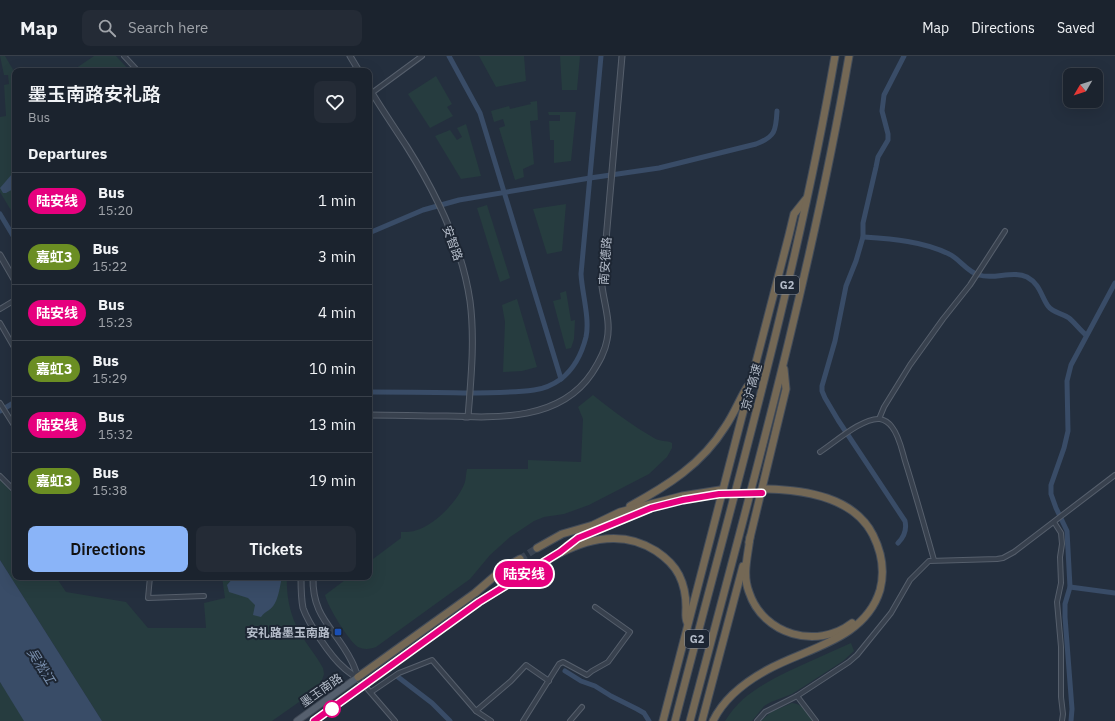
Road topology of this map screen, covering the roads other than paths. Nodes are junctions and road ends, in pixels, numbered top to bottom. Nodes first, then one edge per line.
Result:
1 (124, 56) edge
2 (350, 56) edge
3 (422, 56) edge
4 (622, 56) edge
5 (835, 56) edge
6 (849, 56) edge
7 (135, 68) edge
8 (357, 68) edge
9 (372, 93) edge
10 (372, 95) edge
11 (808, 196) junction
12 (1005, 231) dead end
13 (0, 255) edge
14 (12, 276) edge
15 (12, 302) edge
16 (0, 309) edge
17 (0, 323) edge
18 (12, 344) edge
19 (783, 365) junction
20 (752, 380) junction
21 (0, 403) edge
22 (372, 415) edge
23 (468, 417) junction
24 (879, 419) junction
25 (12, 422) edge
26 (820, 452) dead end
27 (1115, 475) edge
28 (0, 476) edge
29 (12, 488) edge
30 (766, 491) tunnel mouth
31 (620, 512) junction
32 (1055, 521) junction
33 (750, 537) junction
34 (537, 548) tunnel mouth
35 (560, 552) junction
36 (520, 559) tunnel mouth
37 (934, 560) junction
38 (544, 562) tunnel mouth
39 (880, 565) junction
40 (527, 572) tunnel mouth
41 (150, 580) edge
42 (301, 580) edge
43 (313, 580) edge
44 (204, 596) dead end
45 (595, 607) dead end
46 (688, 626) junction
47 (358, 678) junction
48 (549, 681) junction
49 (364, 685) junction
50 (371, 692) junction
51 (797, 696) junction
52 (582, 707) dead end
53 (476, 711) junction
54 (703, 717) edge
55 (297, 721) edge
56 (314, 721) edge
57 (395, 721) edge
58 (491, 721) edge
59 (523, 721) edge
60 (570, 721) edge
61 (663, 721) edge
62 (676, 721) edge
63 (690, 721) edge
64 (713, 721) edge
65 (757, 721) edge
66 (816, 721) edge
67 (1062, 721) edge

1 - 7 street
2 - 8 street
3 - 9 street
4 - 23 street, 南安德路
5 - 11 highway, 京沪高速 / G2
6 - 19 highway, G2
10 - 23 street, 安智路
11 - 20 highway
11 - 62 highway, 京沪高速 / G2
12 - 24 street
13 - 14 street
15 - 16 street
17 - 18 street
19 - 33 highway
19 - 63 highway, G2
20 - 31 highway
20 - 46 highway
21 - 25 street
22 - 23 street, 南安德路
24 - 26 street
24 - 37 street
27 - 32 street
28 - 29 street
30 - 39 highway
31 - 34 highway
31 - 35 highway
32 - 37 street
32 - 67 street
33 - 39 highway
33 - 54 highway
35 - 38 highway
35 - 46 highway
36 - 47 highway
37 - 51 street
39 - 64 highway
40 - 49 highway
41 - 44 street
42 - 47 street
43 - 47 street
45 - 48 street
46 - 61 highway
47 - 49 street
47 - 55 main road, 墨玉南路
48 - 53 street
48 - 59 street
49 - 50 street
49 - 56 main road, 墨玉南路
50 - 53 street
50 - 57 street
51 - 65 street
51 - 66 street
52 - 60 street
53 - 58 street

